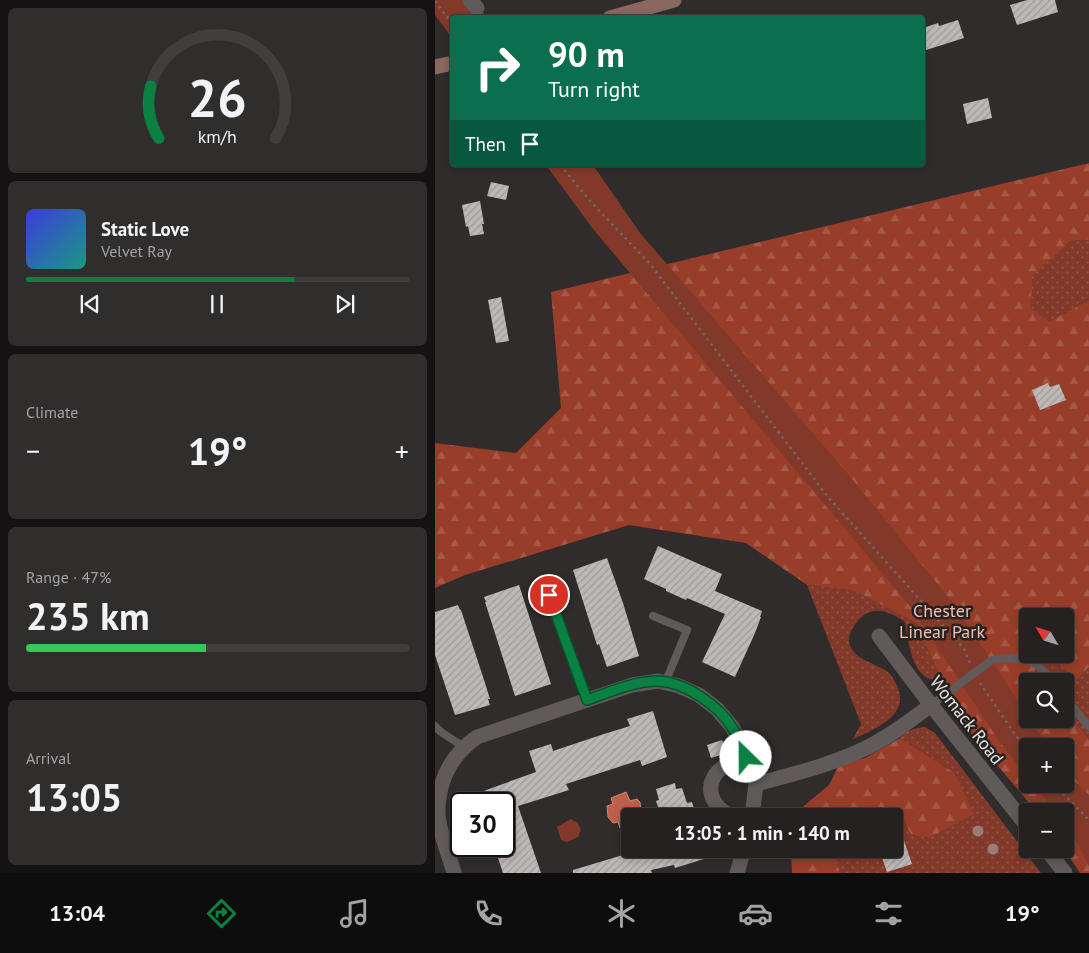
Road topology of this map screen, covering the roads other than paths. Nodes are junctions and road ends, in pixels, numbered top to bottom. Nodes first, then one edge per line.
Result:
1 (673, 0) edge
2 (620, 15) edge
3 (450, 63) edge
4 (435, 67) edge
5 (549, 595) dead end
6 (653, 616) dead end
7 (879, 636) dead end
8 (1045, 673) edge
9 (665, 683) junction
10 (587, 700) junction
11 (931, 705) junction
12 (1074, 708) edge
13 (435, 726) edge
14 (1089, 727) edge
15 (464, 747) junction
16 (746, 757) junction
17 (756, 784) junction
18 (720, 808) edge
19 (753, 808) edge
20 (1019, 816) edge
21 (741, 858) edge
22 (1053, 858) edge
23 (451, 872) edge
24 (737, 873) edge
25 (1065, 873) edge

1 - 2 street
3 - 4 street
5 - 10 lane
6 - 9 lane
7 - 11 street, Womack Road
8 - 11 lane
9 - 10 street
9 - 16 street
10 - 15 street
11 - 17 street
11 - 20 street, Womack Road
12 - 14 lane
13 - 15 lane
15 - 23 street
16 - 17 street
16 - 18 street
17 - 19 street
21 - 24 street
22 - 25 street

